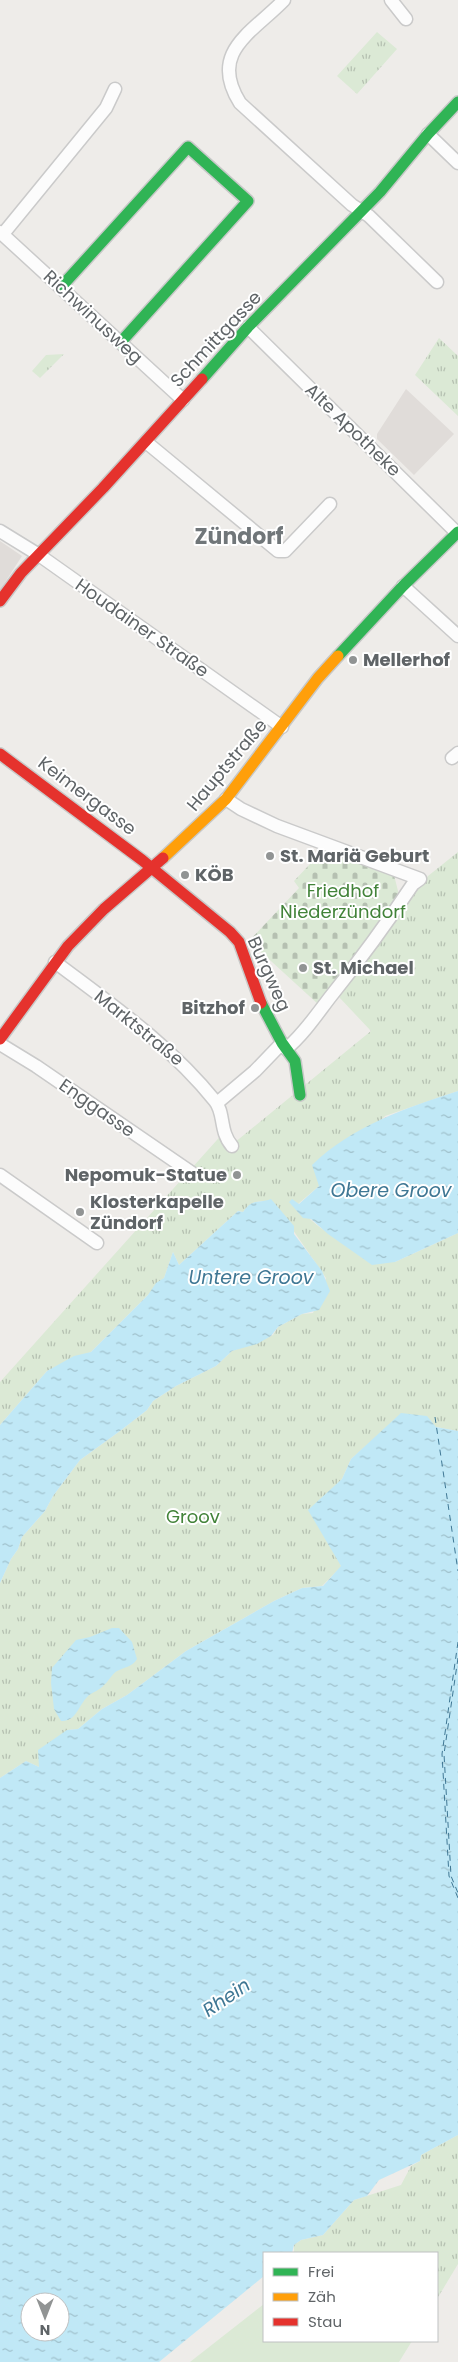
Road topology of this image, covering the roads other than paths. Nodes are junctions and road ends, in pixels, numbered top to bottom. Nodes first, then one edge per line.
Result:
1 (284, 0) edge
2 (390, 0) edge
3 (406, 19) dead end
4 (114, 89) dead end
5 (458, 102) edge
6 (428, 134) junction
7 (458, 163) edge
8 (361, 211) junction
9 (2, 233) edge
10 (437, 282) dead end
11 (60, 287) junction
12 (248, 328) junction
13 (120, 343) junction
14 (183, 400) junction
15 (146, 442) junction
16 (330, 504) dead end
17 (0, 531) edge
18 (458, 532) edge
19 (39, 555) junction
20 (403, 586) junction
21 (0, 601) edge
22 (458, 636) edge
23 (282, 727) junction
24 (0, 754) edge
25 (226, 799) junction
26 (152, 868) junction
27 (55, 962) junction
28 (0, 1040) edge
29 (0, 1044) edge
30 (284, 1046) junction
31 (300, 1095) dead end
32 (218, 1103) junction
33 (232, 1146) dead end
34 (192, 1173) dead end
35 (0, 1175) edge
36 (97, 1243) dead end

1 - 8 street
2 - 3 street
4 - 9 street, Richwinusweg
5 - 6 main road, Schmittgasse
6 - 7 street
6 - 8 main road, Schmittgasse
8 - 10 street
8 - 12 main road, Schmittgasse
9 - 11 street, Richwinusweg
11 - 13 street, Richwinusweg
11 - 13 main road
12 - 14 main road, Schmittgasse
12 - 18 street, Alte Apotheke
13 - 14 street, Richwinusweg
14 - 15 main road, Schmittgasse
15 - 16 street
15 - 19 main road, Schmittgasse
17 - 19 street, Houdainer Straße
18 - 20 main road, Hauptstraße
19 - 21 main road, Schmittgasse
19 - 23 street, Houdainer Straße
20 - 22 street
20 - 23 main road, Hauptstraße
23 - 25 main road, Hauptstraße
24 - 26 main road, Keimergasse
25 - 26 main road, Hauptstraße
25 - 30 street
26 - 27 main road, Hauptstraße
26 - 30 main road, Burgweg
27 - 28 main road, Hauptstraße
27 - 32 street, Marktstraße
29 - 34 street, Enggasse
30 - 31 main road, Burgweg
30 - 32 street
32 - 33 street
35 - 36 street

